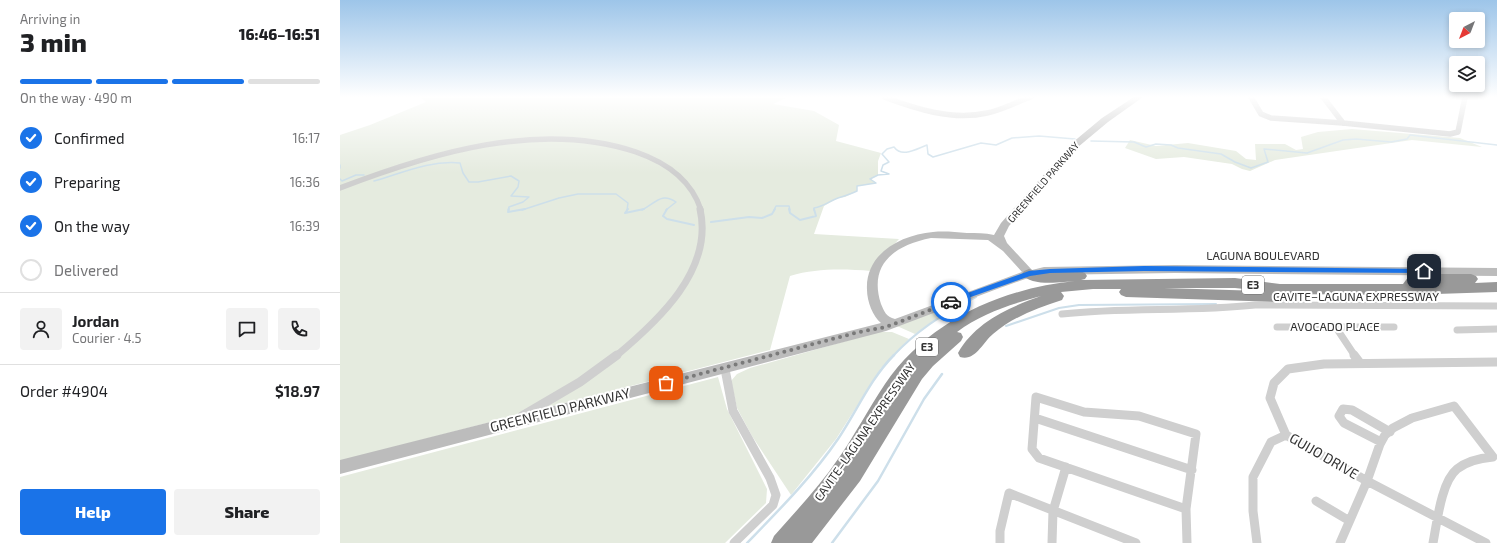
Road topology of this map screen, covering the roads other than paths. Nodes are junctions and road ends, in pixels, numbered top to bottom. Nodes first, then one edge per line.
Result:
1 (1102, 122) edge
2 (1333, 122) edge
3 (1460, 122) edge
4 (1343, 123) joint
5 (340, 188) edge
6 (1005, 225) junction
7 (980, 236) junction
8 (1003, 246) junction
9 (1497, 272) edge
10 (1029, 274) junction
11 (1497, 279) edge
12 (1156, 282) junction
13 (1497, 287) edge
14 (1406, 290) junction
15 (1497, 295) edge
16 (1057, 296) junction
17 (1497, 306) edge
18 (1062, 314) dead end
19 (880, 316) junction
20 (894, 323) junction
21 (1335, 326) junction
22 (1277, 327) dead end
23 (1394, 327) dead end
24 (874, 329) junction
25 (1497, 329) edge
26 (1456, 330) dead end
27 (966, 353) dead end
28 (1497, 362) edge
29 (1360, 363) junction
30 (725, 369) junction
31 (1035, 418) junction
32 (506, 424) junction
33 (1390, 432) junction
34 (1286, 435) junction
35 (1381, 442) junction
36 (340, 467) edge
37 (1066, 467) junction
38 (1192, 470) junction
39 (1367, 481) junction
40 (1316, 501) dead end
41 (1187, 509) junction
42 (1053, 511) junction
43 (1439, 518) junction
44 (1348, 520) junction
45 (734, 543) edge
46 (781, 543) edge
47 (800, 543) edge
48 (1000, 543) edge
49 (1052, 543) edge
50 (1136, 543) edge
51 (1187, 543) edge
52 (1257, 543) edge
53 (1340, 543) edge
54 (1433, 543) edge
55 (1486, 543) edge

1 - 6 main road, GREENFIELD PARKWAY
2 - 4 street
3 - 4 street
5 - 32 street
6 - 7 main road, GREENFIELD PARKWAY
6 - 8 main road, GREENFIELD PARKWAY
7 - 8 main road, GREENFIELD PARKWAY
7 - 19 main road, GREENFIELD PARKWAY
8 - 10 main road, GREENFIELD PARKWAY
9 - 10 main road, LAGUNA BOULEVARD
10 - 12 highway
10 - 20 main road, GREENFIELD PARKWAY
11 - 14 highway
12 - 14 highway, CAVITE–LAGUNA EXPRESSWAY / E3
12 - 46 highway, CAVITE–LAGUNA EXPRESSWAY / E3
13 - 14 highway, CAVITE–LAGUNA EXPRESSWAY / E3
15 - 16 highway, CAVITE–LAGUNA EXPRESSWAY / E3
16 - 27 highway
16 - 47 highway, CAVITE–LAGUNA EXPRESSWAY / E3
17 - 18 street
19 - 20 main road
19 - 24 main road
20 - 24 main road, GREENFIELD PARKWAY
21 - 22 street, AVOCADO PLACE
21 - 23 street, AVOCADO PLACE
21 - 29 street
24 - 30 main road, GREENFIELD PARKWAY
25 - 26 street
28 - 29 street, GUIJO DRIVE
29 - 34 street, GUIJO DRIVE
30 - 32 main road, GREENFIELD PARKWAY
30 - 45 street
31 - 37 street
31 - 38 street
31 - 38 street
32 - 36 main road, GREENFIELD PARKWAY
33 - 35 street
33 - 35 street
33 - 43 street
34 - 39 street, GUIJO DRIVE
34 - 52 street
35 - 39 street
37 - 41 street
37 - 42 street
38 - 41 street
39 - 43 street, GUIJO DRIVE
39 - 44 street
40 - 44 street
41 - 51 street
42 - 48 street
42 - 49 street
42 - 50 street
43 - 54 street
43 - 55 street, GUIJO DRIVE
44 - 53 street

